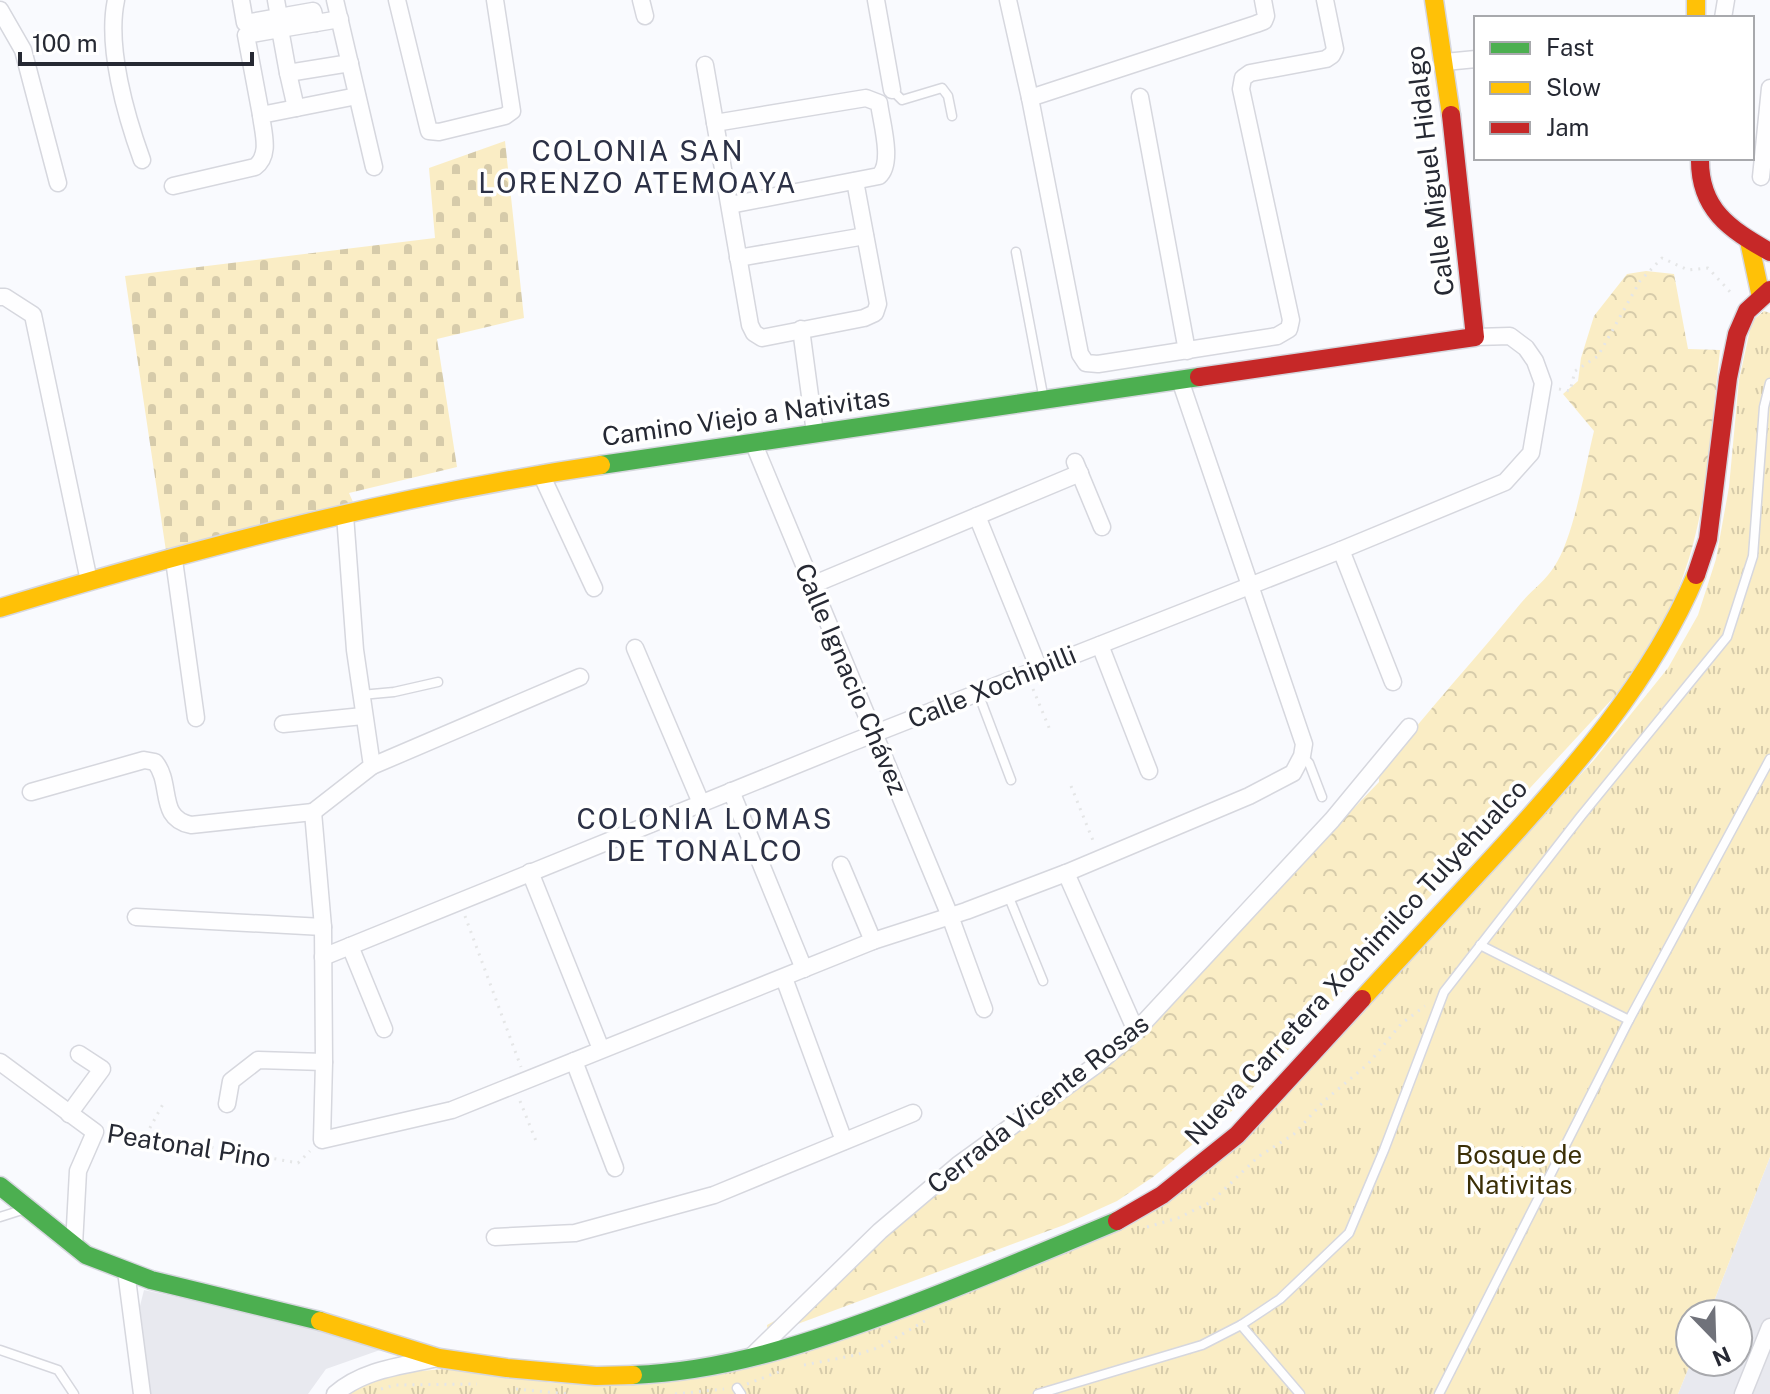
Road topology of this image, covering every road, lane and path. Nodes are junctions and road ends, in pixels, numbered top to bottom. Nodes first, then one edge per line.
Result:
1 (116, 0) edge
2 (241, 0) edge
3 (335, 0) edge
4 (397, 0) edge
5 (495, 0) edge
6 (876, 0) edge
7 (1008, 0) edge
8 (1263, 0) edge
9 (1325, 0) edge
10 (1434, 0) edge
11 (0, 10) edge
12 (313, 11) edge
13 (278, 15) edge
14 (340, 19) junction
15 (1474, 59) edge
16 (1445, 62) junction
17 (350, 63) junction
18 (705, 65) dead end
19 (288, 73) junction
20 (1770, 88) edge
21 (892, 90) joint
22 (357, 96) junction
23 (1140, 97) dead end
24 (1030, 98) junction
25 (296, 108) junction
26 (261, 115) junction
27 (952, 116) dead end
28 (715, 123) junction
29 (142, 160) dead end
30 (1700, 160) edge
31 (374, 167) dead end
32 (1761, 177) dead end
33 (855, 181) junction
34 (58, 183) dead end
35 (173, 186) dead end
36 (730, 205) junction
37 (865, 236) junction
38 (1749, 241) junction
39 (1016, 252) dead end
40 (1770, 252) edge
41 (738, 258) junction
42 (0, 297) edge
43 (1762, 300) edge
44 (801, 329) junction
45 (1475, 337) junction
46 (1187, 351) junction
47 (1180, 380) junction
48 (1543, 383) junction
49 (1770, 383) edge
50 (1044, 400) junction
51 (815, 433) junction
52 (753, 442) junction
53 (541, 474) junction
54 (345, 515) junction
55 (977, 516) junction
56 (1102, 527) dead end
57 (1341, 550) junction
58 (174, 560) junction
59 (89, 581) junction
60 (812, 585) junction
61 (1248, 585) junction
62 (594, 588) dead end
63 (0, 608) edge
64 (1100, 645) junction
65 (635, 648) dead end
66 (1033, 671) junction
67 (580, 677) dead end
68 (438, 682) dead end
69 (1393, 682) dead end
70 (978, 693) junction
71 (361, 695) junction
72 (363, 716) junction
73 (196, 718) dead end
74 (283, 724) dead end
75 (1409, 727) dead end
76 (1050, 730) dead end
77 (873, 734) junction
78 (1302, 756) junction
79 (1770, 759) edge
80 (372, 766) junction
81 (1149, 771) dead end
82 (1011, 780) dead end
83 (1071, 786) dead end
84 (731, 791) junction
85 (31, 792) dead end
86 (1322, 797) dead end
87 (701, 803) junction
88 (313, 812) junction
89 (1100, 858) junction
90 (841, 865) dead end
91 (530, 872) junction
92 (1066, 873) junction
93 (1008, 895) junction
94 (460, 901) junction
95 (950, 916) junction
96 (136, 917) dead end
97 (323, 927) junction
98 (873, 941) junction
99 (1480, 945) junction
100 (350, 946) junction
101 (323, 957) junction
102 (804, 969) junction
103 (784, 978) junction
104 (1043, 981) dead end
105 (984, 1009) dead end
106 (1629, 1020) junction
107 (384, 1029) dead end
108 (1136, 1031) junction
109 (601, 1049) junction
110 (79, 1054) dead end
111 (574, 1061) junction
112 (0, 1062) edge
113 (324, 1062) junction
114 (520, 1084) junction
115 (163, 1104) dead end
116 (227, 1104) dead end
117 (913, 1113) dead end
118 (69, 1114) junction
119 (95, 1132) junction
120 (146, 1135) junction
121 (322, 1140) junction
122 (536, 1141) dead end
123 (844, 1141) junction
124 (615, 1168) dead end
125 (0, 1186) edge
126 (27, 1208) junction
127 (0, 1217) edge
128 (495, 1237) dead end
129 (74, 1245) junction
130 (126, 1271) junction
131 (1241, 1325) junction
132 (1770, 1327) edge
133 (0, 1350) edge
134 (439, 1358) junction
135 (749, 1359) junction
136 (485, 1385) dead end
137 (515, 1389) dead end
138 (371, 1391) dead end
139 (74, 1394) edge
140 (142, 1394) edge
141 (335, 1394) edge
142 (572, 1394) edge
143 (1038, 1394) edge
144 (1300, 1394) edge
145 (1439, 1394) edge
146 (1743, 1394) edge

1 - 29 street
2 - 13 street
3 - 14 street
4 - 5 street
6 - 21 street
7 - 24 street
8 - 24 street
9 - 46 street
10 - 16 main road, Calle Miguel Hidalgo
11 - 34 street
12 - 13 street
12 - 14 street
13 - 19 street
13 - 26 street
14 - 17 street
15 - 16 street
16 - 45 main road, Calle Miguel Hidalgo
17 - 19 street
17 - 22 street
18 - 28 street
19 - 25 street
20 - 32 street
21 - 27 lane
22 - 25 street
22 - 31 street
23 - 46 street
24 - 46 street
25 - 26 street
26 - 35 street
28 - 33 street
28 - 36 street
30 - 38 main road
33 - 36 street
33 - 37 street
36 - 41 street
37 - 41 street
37 - 44 street
38 - 40 main road
38 - 43 main road
39 - 50 lane
41 - 44 street
42 - 59 street
43 - 48 path
43 - 135 main road, Nueva Carretera Xochimilco Tulyehualco
44 - 51 street
45 - 47 main road, Camino Viejo a Nativitas
45 - 48 street, Camino Viejo a Nativitas
47 - 50 main road, Camino Viejo a Nativitas
47 - 61 street
48 - 57 street, Calle Xochipilli
49 - 99 lane
50 - 51 main road, Camino Viejo a Nativitas
51 - 52 main road, Camino Viejo a Nativitas
52 - 53 main road, Camino Viejo a Nativitas
52 - 60 street, Calle Ignacio Chávez
53 - 54 main road, Camino Viejo a Nativitas
53 - 62 street
54 - 58 main road, Camino Viejo a Nativitas
54 - 71 street
55 - 56 street
55 - 60 street
55 - 66 street
57 - 61 street, Calle Xochipilli
57 - 69 street
58 - 59 main road, Camino Viejo a Nativitas
58 - 73 street
59 - 63 main road, Camino Viejo a Nativitas
60 - 77 street, Calle Ignacio Chávez
61 - 64 street, Calle Xochipilli
61 - 78 street
64 - 66 street, Calle Xochipilli
64 - 81 street
65 - 87 street
66 - 70 street, Calle Xochipilli
66 - 76 path
67 - 80 street
68 - 71 lane
70 - 77 street, Calle Xochipilli
70 - 82 lane
71 - 72 street
72 - 74 street
72 - 80 street
75 - 108 street, Cerrada Vicente Rosas
77 - 84 street, Calle Xochipilli
77 - 95 street, Calle Ignacio Chávez
78 - 86 lane
78 - 89 street
79 - 106 lane
80 - 88 street
83 - 89 path
84 - 87 street, Calle Xochipilli
84 - 102 street
85 - 88 street
87 - 91 street, Calle Xochipilli
88 - 97 street
89 - 92 street
90 - 98 street
91 - 94 street, Calle Xochipilli
91 - 109 street
92 - 93 street
92 - 108 street
93 - 95 street
93 - 104 lane
94 - 100 street, Calle Xochipilli
94 - 114 path
95 - 98 street
95 - 105 street, Calle Ignacio Chávez
96 - 97 street
97 - 101 street
98 - 102 street
99 - 106 lane
99 - 131 lane
100 - 101 street, Calle Xochipilli
100 - 107 street
101 - 113 street
102 - 103 street
103 - 109 street
103 - 123 street
106 - 145 lane
108 - 135 street, Cerrada Vicente Rosas
109 - 111 street
110 - 118 street
111 - 114 street
111 - 124 street
112 - 118 street
113 - 116 street
113 - 121 street
114 - 121 street
114 - 122 path
115 - 120 path
117 - 123 street
118 - 119 street
119 - 120 path, Peatonal Pino
119 - 129 street
120 - 121 path, Peatonal Pino
123 - 128 street
125 - 126 main road, Nueva Carretera Xochimilco Tulyehualco
126 - 127 lane
126 - 129 main road, Nueva Carretera Xochimilco Tulyehualco
129 - 130 main road, Nueva Carretera Xochimilco Tulyehualco
130 - 134 main road, Nueva Carretera Xochimilco Tulyehualco
130 - 140 street
131 - 143 lane
131 - 144 lane
132 - 146 street
133 - 139 lane
134 - 135 main road, Nueva Carretera Xochimilco Tulyehualco
134 - 141 street
136 - 138 path
137 - 142 path

